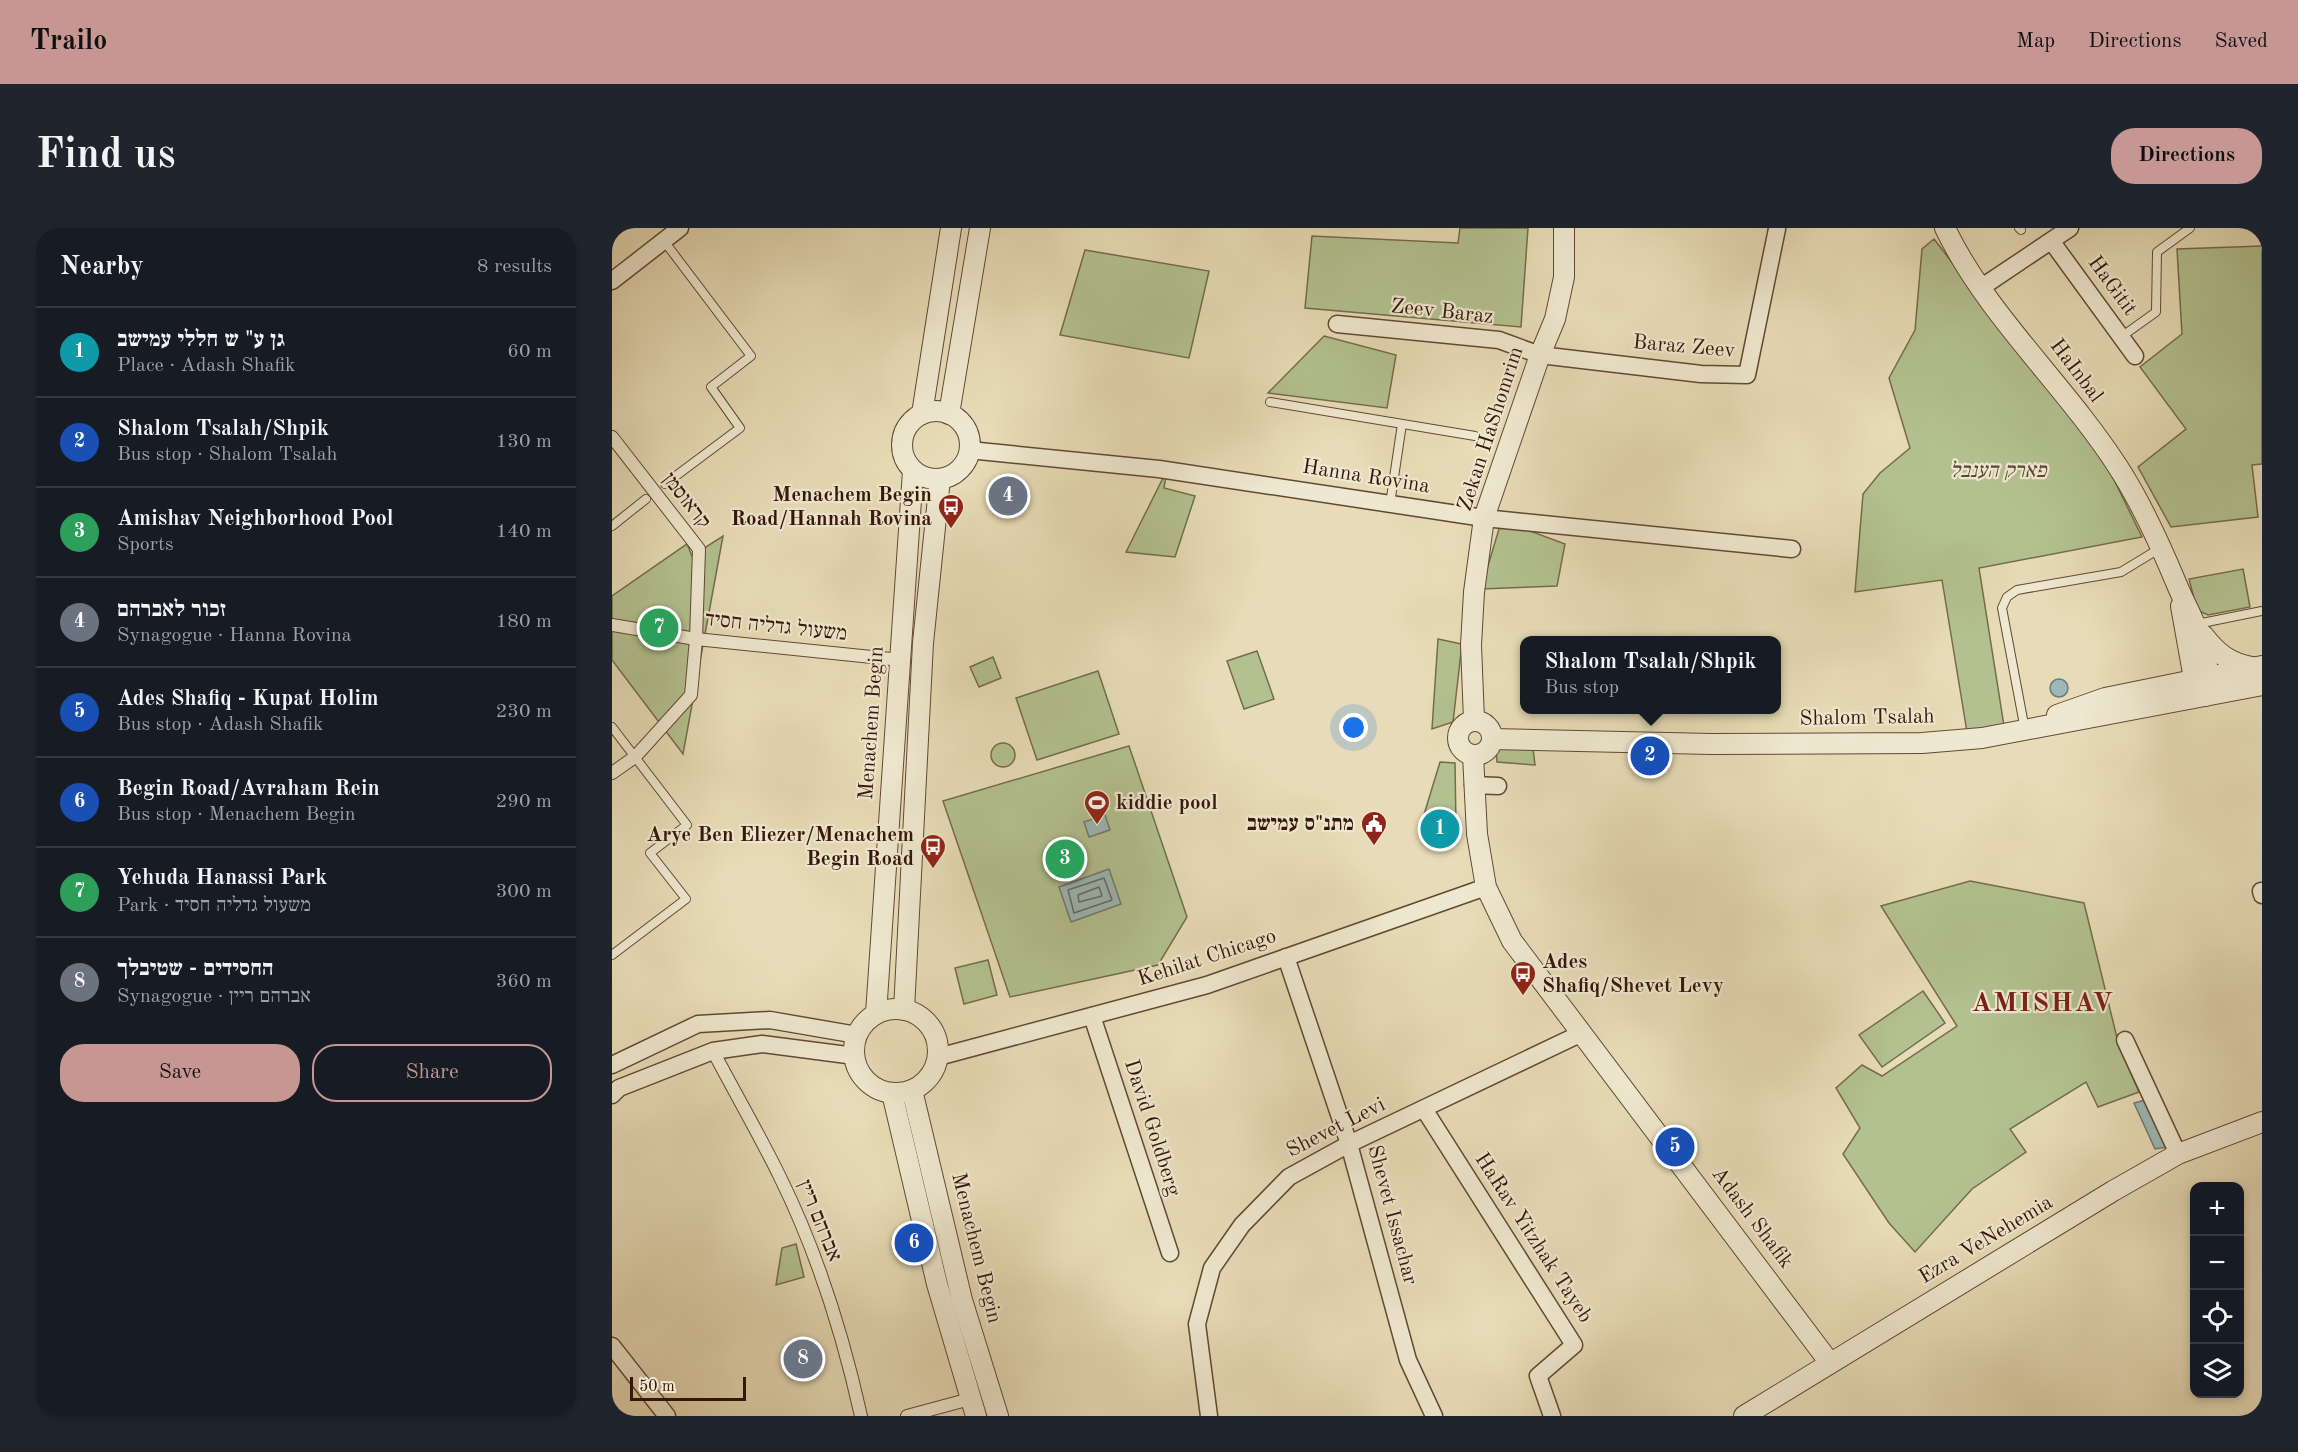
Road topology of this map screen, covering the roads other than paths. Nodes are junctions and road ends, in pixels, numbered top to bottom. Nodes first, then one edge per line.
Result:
1 (680, 228) edge
2 (951, 228) edge
3 (980, 228) edge
4 (1564, 228) edge
5 (1945, 228) edge
6 (2070, 228) edge
7 (2190, 228) edge
8 (1777, 229) edge
9 (664, 242) junction
10 (2052, 242) junction
11 (612, 281) edge
12 (1982, 287) junction
13 (1336, 324) dead end
14 (2121, 337) junction
15 (1540, 355) junction
16 (2135, 356) dead end
17 (1270, 402) dead end
18 (922, 414) junction
19 (949, 414) junction
20 (1402, 424) junction
21 (1475, 436) dead end
22 (612, 437) edge
23 (969, 450) junction
24 (913, 471) junction
25 (940, 479) junction
26 (665, 484) dead end
27 (646, 499) dead end
28 (1390, 504) junction
29 (1484, 518) junction
30 (612, 526) edge
31 (2163, 547) junction
32 (1792, 549) dead end
33 (2177, 586) junction
34 (2262, 611) edge
35 (612, 625) edge
36 (2199, 628) junction
37 (696, 639) junction
38 (901, 660) junction
39 (2260, 673) edge
40 (2202, 678) junction
41 (2205, 696) junction
42 (1474, 720) junction
43 (612, 727) edge
44 (2025, 730) junction
45 (1492, 739) junction
46 (1473, 755) junction
47 (635, 757) junction
48 (612, 773) edge
49 (1473, 785) junction
50 (1497, 786) dead end
51 (1486, 887) junction
52 (612, 955) edge
53 (1286, 957) junction
54 (904, 1010) junction
55 (876, 1014) junction
56 (1092, 1016) junction
57 (1582, 1033) junction
58 (857, 1035) junction
59 (2125, 1040) dead end
60 (713, 1051) junction
61 (855, 1056) junction
62 (938, 1057) junction
63 (612, 1065) edge
64 (614, 1086) edge
65 (912, 1090) junction
66 (892, 1093) junction
67 (1424, 1109) junction
68 (2262, 1122) edge
69 (1349, 1144) junction
70 (2178, 1154) junction
71 (1170, 1253) dead end
72 (612, 1346) edge
73 (1830, 1363) junction
74 (973, 1407) edge
75 (667, 1416) edge
76 (861, 1416) edge
77 (907, 1416) edge
78 (998, 1416) edge
79 (1209, 1416) edge
80 (1434, 1416) edge
81 (1552, 1416) edge
82 (1744, 1416) edge

1 - 9 street
2 - 18 street
3 - 19 street
4 - 15 street, Zekan HaShomrim
5 - 12 street, HaInbal
6 - 10 street
7 - 14 lane
8 - 15 street, Baraz Zeev
9 - 11 street
9 - 26 lane
10 - 12 street
10 - 14 street, HaGitit
12 - 31 street, HaInbal
13 - 15 street, Zeev Baraz
14 - 16 street, HaGitit
15 - 29 street, Zekan HaShomrim
17 - 20 lane
18 - 19 street
18 - 24 street
19 - 23 street
20 - 21 lane
20 - 28 lane
22 - 37 street, קראוסמן
23 - 25 street
23 - 28 street, Hanna Rovina
24 - 25 street
24 - 38 street, Menachem Begin
25 - 54 street
27 - 30 lane
28 - 29 street, Hanna Rovina
29 - 32 street, Hanna Rovina
29 - 42 street, Zekan HaShomrim
31 - 33 street, HaInbal
31 - 44 lane
33 - 36 street
33 - 40 street
34 - 36 lane
35 - 37 street, משעול גדליה חסיד
36 - 39 street
36 - 40 street
37 - 38 street, משעול גדליה חסיד
37 - 47 street, קראוסמן
38 - 55 street, Menachem Begin
39 - 40 street, Shalom Tsalah
39 - 41 street, Shalom Tsalah
40 - 41 street
40 - 44 street, Shalom Tsalah
41 - 44 street, Shalom Tsalah
42 - 45 street
42 - 46 street
43 - 47 lane
44 - 45 street, Shalom Tsalah
45 - 46 street
46 - 49 street, Adash Shafik
47 - 48 street, קראוסמן
47 - 52 lane
49 - 50 street
49 - 51 street, Adash Shafik
51 - 53 street, Kehilat Chicago
51 - 57 street, Adash Shafik
53 - 56 street, Kehilat Chicago
53 - 69 street, Shevet Issachar
54 - 55 street
54 - 62 street
55 - 58 street
56 - 62 street, Kehilat Chicago
56 - 71 street, David Goldberg
57 - 67 street, Shevet Levi
57 - 73 street, Adash Shafik
58 - 61 street
58 - 63 street
59 - 70 street
60 - 61 street
60 - 64 street
60 - 76 street, אברהם ריין
61 - 66 street
62 - 65 street
65 - 66 street
65 - 78 street, Menachem Begin
66 - 74 street
67 - 69 street, Shevet Levi
67 - 81 street, HaRav Yitzhak Tayeb
68 - 70 street, Ezra VeNehemia
69 - 79 street, Shevet Levi
69 - 80 street, Shevet Issachar
70 - 73 street, Ezra VeNehemia
72 - 75 street
73 - 82 street, Ezra VeNehemia
74 - 77 street

